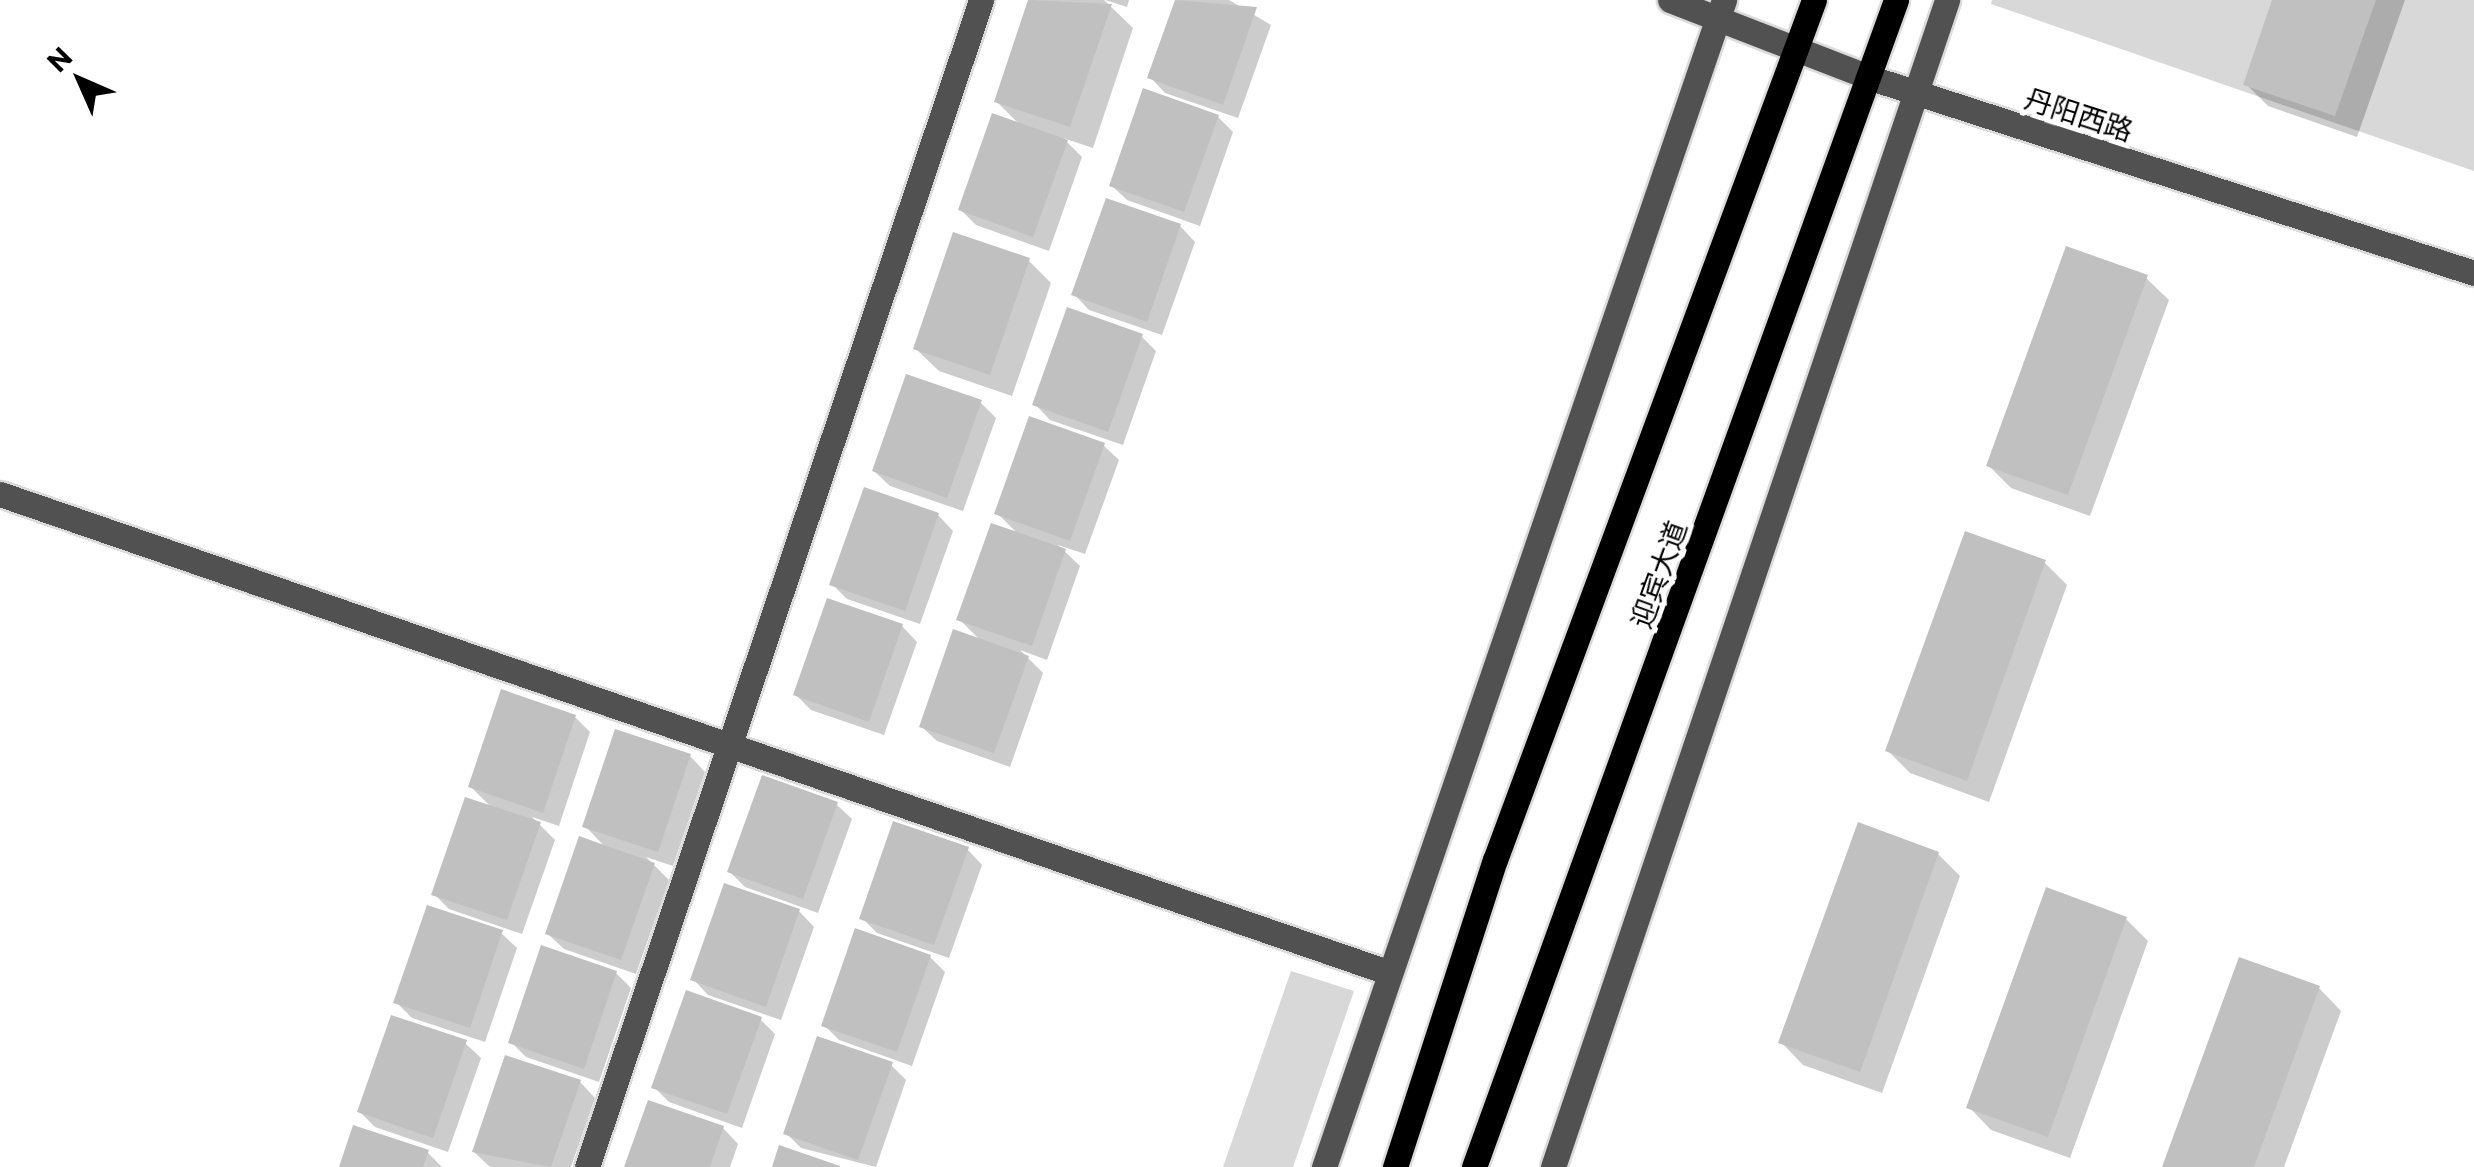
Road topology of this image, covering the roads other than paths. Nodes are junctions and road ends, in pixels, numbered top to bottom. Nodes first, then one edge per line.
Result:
1 (981, 0) edge
2 (1670, 0) edge
3 (1814, 0) edge
4 (1896, 0) edge
5 (1947, 0) edge
6 (1721, 9) edge
7 (1799, 49) junction
8 (1870, 78) junction
9 (1916, 94) junction
10 (2474, 273) edge
11 (0, 494) edge
12 (732, 746) junction
13 (1390, 973) junction
14 (587, 1167) edge
15 (1324, 1167) edge
16 (1395, 1167) edge
17 (1474, 1167) edge
18 (1553, 1167) edge

1 - 12 street
2 - 6 street, 丹阳西路
3 - 7 main road, 迎宾大道
4 - 8 main road, 迎宾大道
5 - 9 street
6 - 7 street, 丹阳西路
6 - 13 street
7 - 8 street, 丹阳西路
7 - 16 main road, 迎宾大道
8 - 9 street, 丹阳西路
8 - 17 main road, 迎宾大道
9 - 10 street, 丹阳西路
9 - 18 street
11 - 12 street
12 - 13 street
12 - 14 street
13 - 15 street

